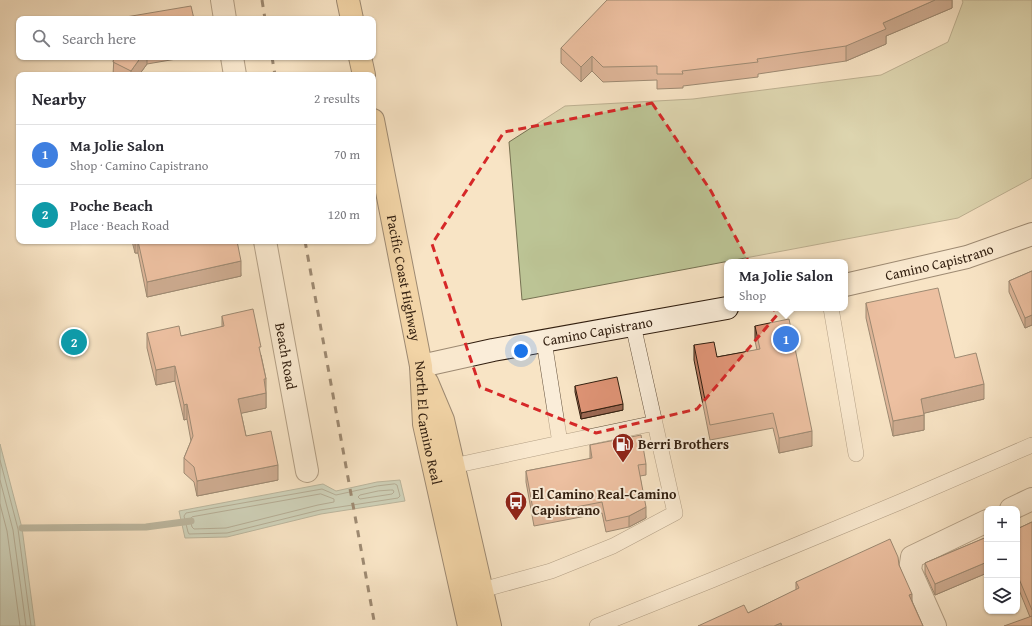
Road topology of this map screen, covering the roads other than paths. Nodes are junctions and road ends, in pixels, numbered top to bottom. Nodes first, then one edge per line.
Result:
1 (222, 0) edge
2 (348, 0) edge
3 (225, 16) edge
4 (351, 16) edge
5 (232, 60) edge
6 (361, 60) edge
7 (234, 72) edge
8 (363, 72) edge
9 (376, 135) edge
10 (1032, 234) edge
11 (266, 244) edge
12 (848, 284) edge
13 (724, 309) edge
14 (832, 311) edge
15 (633, 325) junction
16 (544, 341) junction
17 (421, 366) junction
18 (655, 424) junction
19 (560, 443) junction
20 (1032, 445) edge
21 (856, 454) dead end
22 (453, 466) junction
23 (307, 471) dead end
24 (1032, 499) edge
25 (1017, 506) edge
26 (984, 522) edge
27 (482, 590) junction
28 (469, 626) edge
29 (490, 626) edge
30 (597, 626) edge
31 (935, 626) edge

1 - 3 main road
2 - 4 main road
5 - 7 main road
6 - 8 main road
9 - 17 main road, Pacific Coast Highway
10 - 12 main road, Camino Capistrano
11 - 23 main road, Beach Road
13 - 15 main road, Camino Capistrano
14 - 21 lane
15 - 16 main road, Camino Capistrano
15 - 18 lane
16 - 17 main road, Camino Capistrano
16 - 19 lane
17 - 22 main road, North El Camino Real
17 - 28 main road, North El Camino Real
18 - 19 lane
18 - 27 lane
19 - 22 lane
20 - 30 lane
22 - 27 main road, North El Camino Real
24 - 25 main road
26 - 31 main road
27 - 29 main road, North El Camino Real

